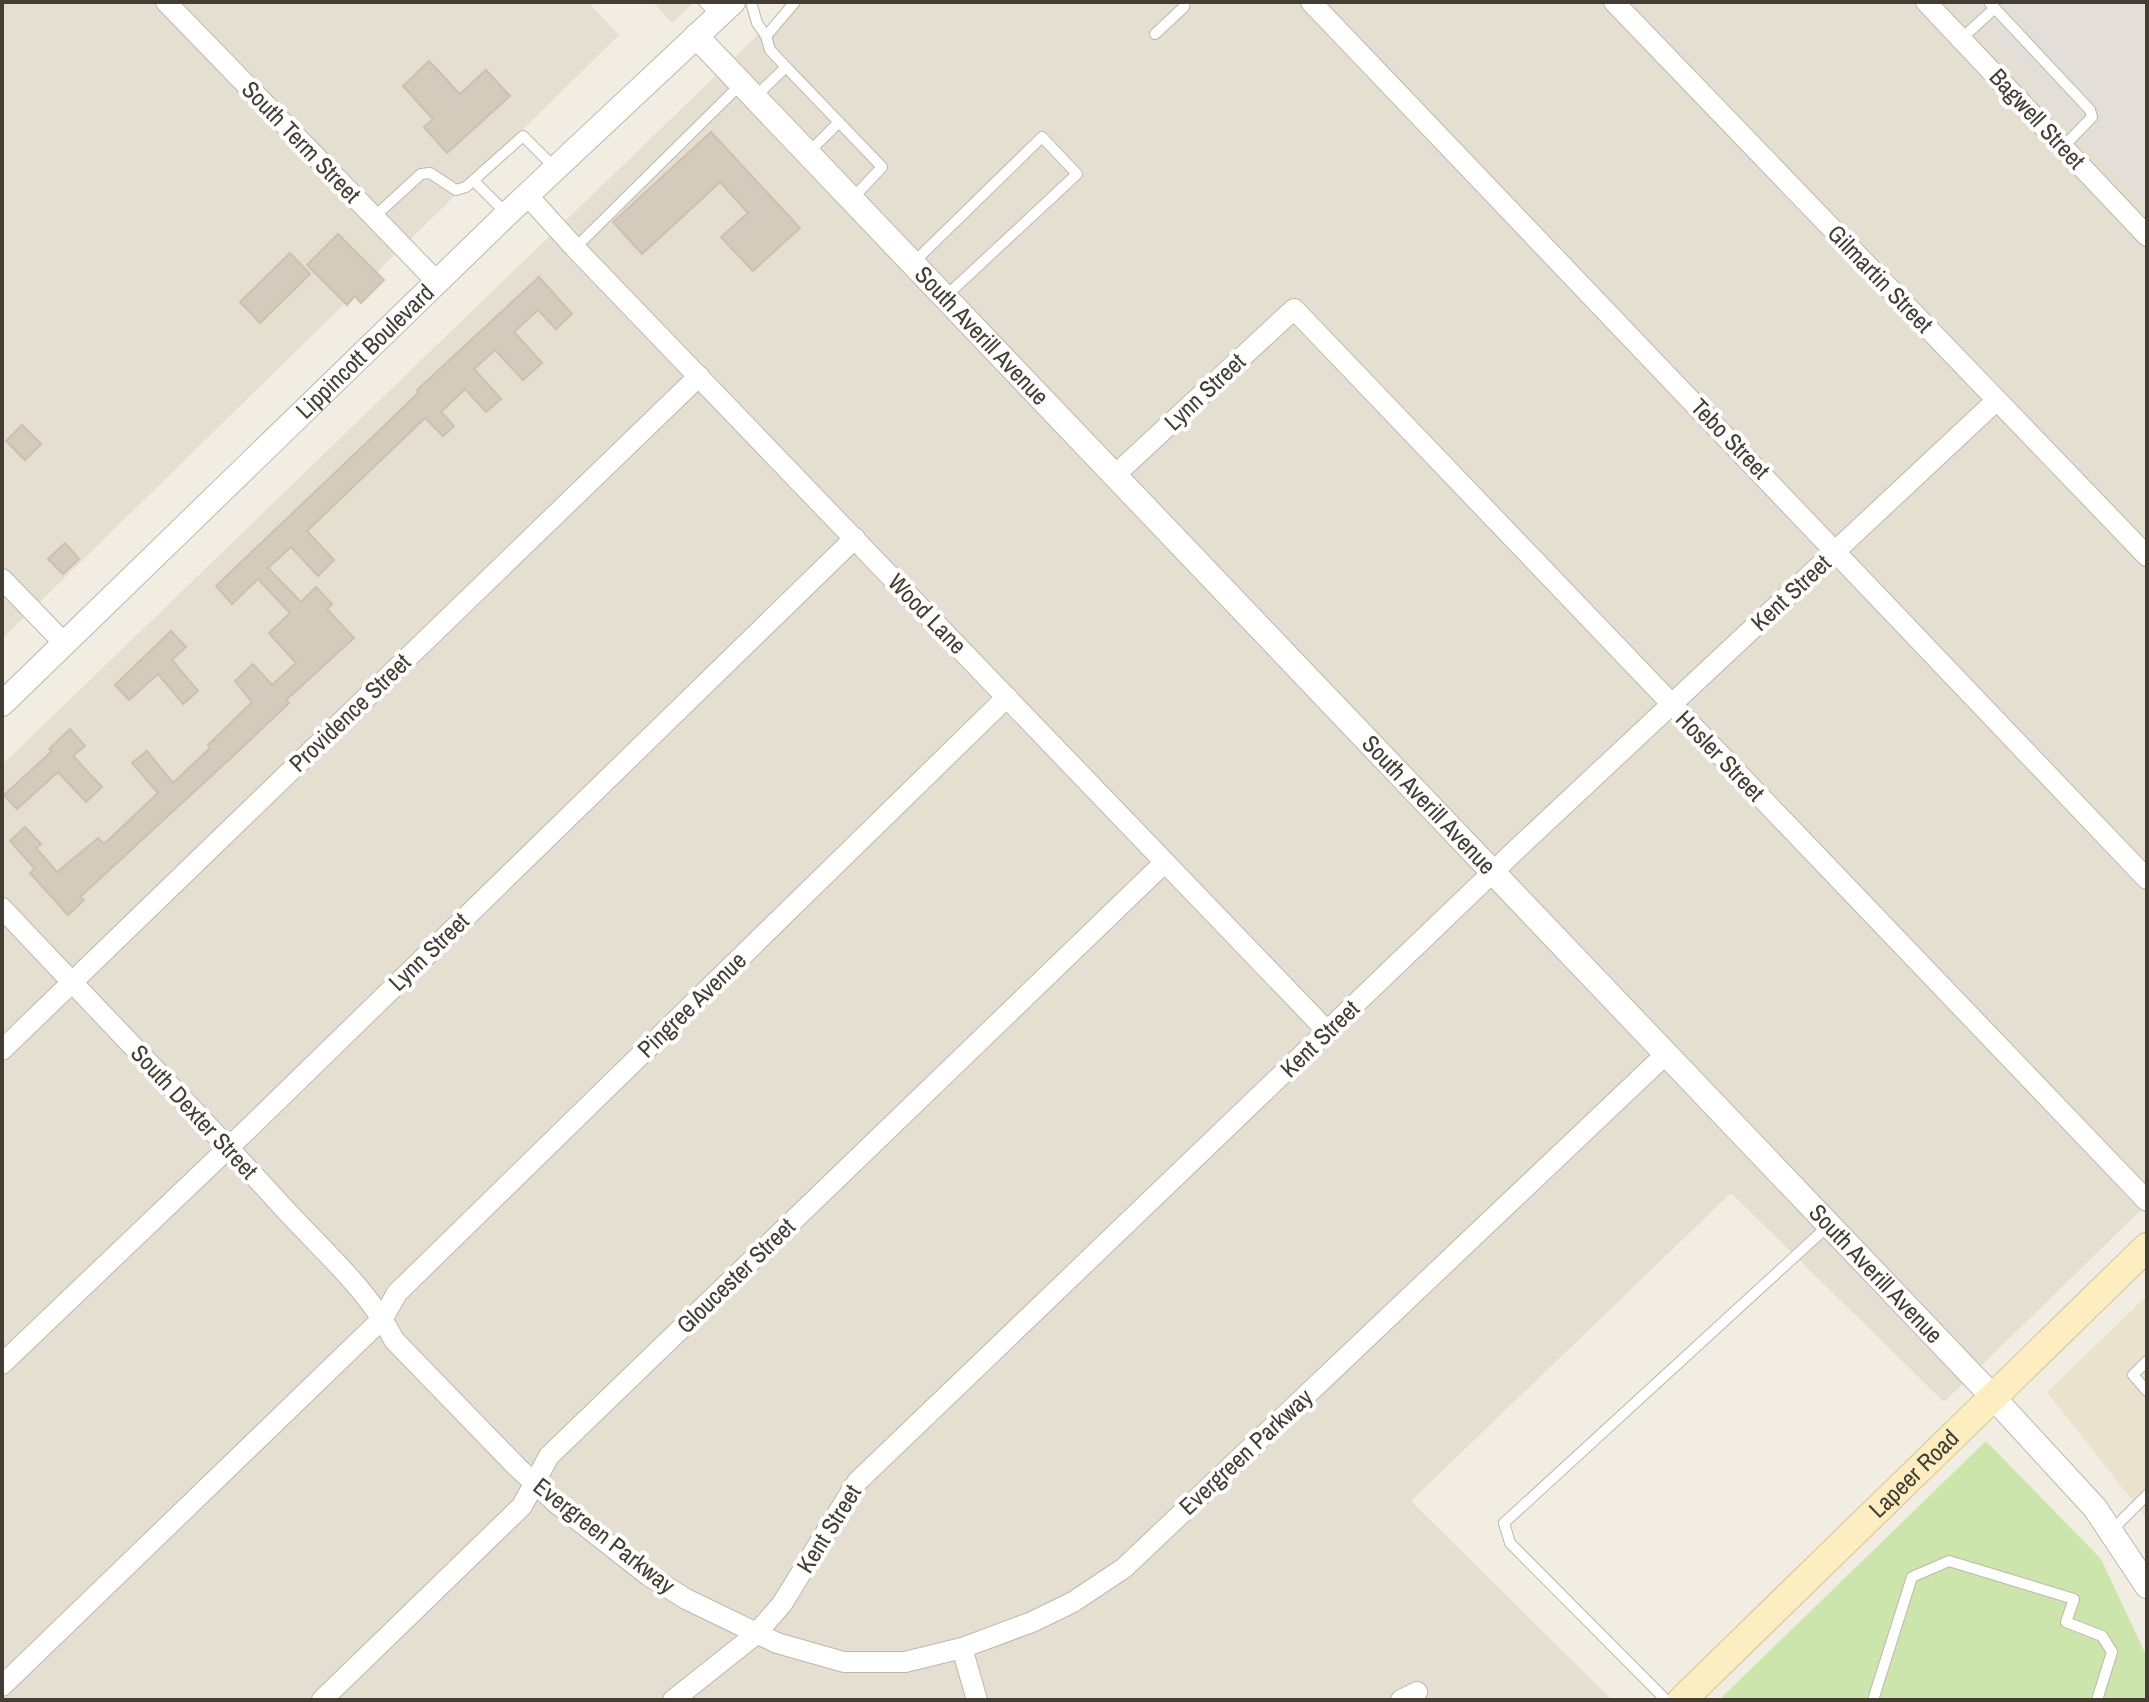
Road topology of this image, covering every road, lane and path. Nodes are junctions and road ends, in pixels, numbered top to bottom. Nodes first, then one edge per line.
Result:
1 (166, 2) edge
2 (751, 2) edge
3 (1185, 2) edge
4 (1311, 2) edge
5 (1614, 2) edge
6 (1926, 2) edge
7 (789, 4) edge
8 (1992, 5) edge
9 (718, 7) edge
10 (1155, 34) dead end
11 (696, 36) junction
12 (766, 36) junction
13 (1961, 39) junction
14 (786, 67) junction
15 (748, 90) junction
16 (839, 122) junction
17 (2063, 147) junction
18 (808, 153) junction
19 (555, 168) junction
20 (474, 181) junction
21 (527, 195) junction
22 (852, 199) junction
23 (507, 214) junction
24 (374, 217) junction
25 (2147, 236) edge
26 (575, 248) junction
27 (913, 263) junction
28 (437, 282) junction
29 (945, 297) junction
30 (1294, 309) joint
31 (699, 376) junction
32 (1997, 400) junction
33 (1115, 475) junction
34 (855, 538) junction
35 (1836, 550) junction
36 (2147, 556) edge
37 (2, 579) edge
38 (64, 643) junction
39 (1007, 697) junction
40 (2, 704) edge
41 (1670, 704) junction
42 (1164, 863) junction
43 (1493, 872) junction
44 (2147, 879) edge
45 (2, 908) edge
46 (72, 982) junction
47 (1328, 1032) junction
48 (2, 1050) edge
49 (1666, 1054) junction
50 (228, 1147) junction
51 (2147, 1201) edge
52 (1829, 1224) junction
53 (2147, 1247) edge
54 (383, 1318) junction
55 (2147, 1361) edge
56 (2, 1364) edge
57 (2147, 1391) edge
58 (1993, 1397) junction
59 (534, 1484) junction
60 (2147, 1495) edge
61 (2111, 1531) junction
62 (2147, 1586) edge
63 (755, 1635) junction
64 (962, 1648) junction
65 (2, 1686) edge
66 (322, 1700) edge
67 (673, 1700) edge
68 (977, 1700) edge
69 (1666, 1700) edge
70 (1682, 1700) edge
71 (1873, 1700) edge
72 (2097, 1700) edge

1 - 24 street, South Term Street
2 - 12 lane
3 - 10 lane
4 - 35 street, Tebo Street
5 - 32 street, Gilmartin Street
6 - 13 street, Bagwell Street
7 - 12 lane
8 - 13 lane
8 - 17 lane
9 - 11 street, Lippincott Boulevard
11 - 15 street, South Averill Avenue
11 - 19 street, Lippincott Boulevard
12 - 14 lane
13 - 17 street, Bagwell Street
14 - 15 lane
14 - 16 lane
15 - 18 street, South Averill Avenue
15 - 26 lane
16 - 18 lane
16 - 22 lane
17 - 25 street, Bagwell Street
18 - 22 street, South Averill Avenue
19 - 20 lane
19 - 21 street, Lippincott Boulevard
20 - 23 lane
20 - 24 lane
21 - 23 street, Lippincott Boulevard
21 - 26 street, Wood Lane
22 - 27 street, South Averill Avenue
23 - 28 street, Lippincott Boulevard
24 - 28 street, South Term Street
26 - 31 street, Wood Lane
27 - 29 street, South Averill Avenue
27 - 29 lane
28 - 38 street, Lippincott Boulevard
29 - 33 street, South Averill Avenue
30 - 33 street, Lynn Street
30 - 41 street, Hosler Street
31 - 34 street, Wood Lane
31 - 46 street, Providence Street
32 - 35 street, Kent Street
32 - 36 street, Gilmartin Street
33 - 43 street, South Averill Avenue
34 - 39 street, Wood Lane
34 - 50 street, Lynn Street
35 - 41 street, Kent Street
35 - 44 street, Tebo Street
37 - 38 street
38 - 40 street, Lippincott Boulevard
39 - 42 street, Wood Lane
39 - 54 street, Pingree Avenue
41 - 43 street, Kent Street
41 - 51 street, Hosler Street
42 - 47 street, Wood Lane
42 - 59 street, Gloucester Street
43 - 47 street, Kent Street
43 - 49 street, South Averill Avenue
45 - 46 street, South Dexter Street
46 - 48 street, Providence Street
46 - 50 street, South Dexter Street
47 - 63 street, Kent Street
49 - 52 street, South Averill Avenue
49 - 64 street, Evergreen Parkway
50 - 54 street, South Dexter Street
50 - 56 street, Lynn Street
52 - 58 street, South Averill Avenue
52 - 69 lane
53 - 58 main road, Lapeer Road
54 - 59 street, Evergreen Parkway
54 - 65 street
55 - 57 lane
58 - 61 street, South Averill Avenue
58 - 70 main road, Lapeer Road
59 - 63 street, Evergreen Parkway
59 - 66 street, Gloucester Street
60 - 61 lane
61 - 62 street, South Averill Avenue
63 - 64 street, Evergreen Parkway
63 - 67 street, Kent Street
64 - 68 street
71 - 72 lane

